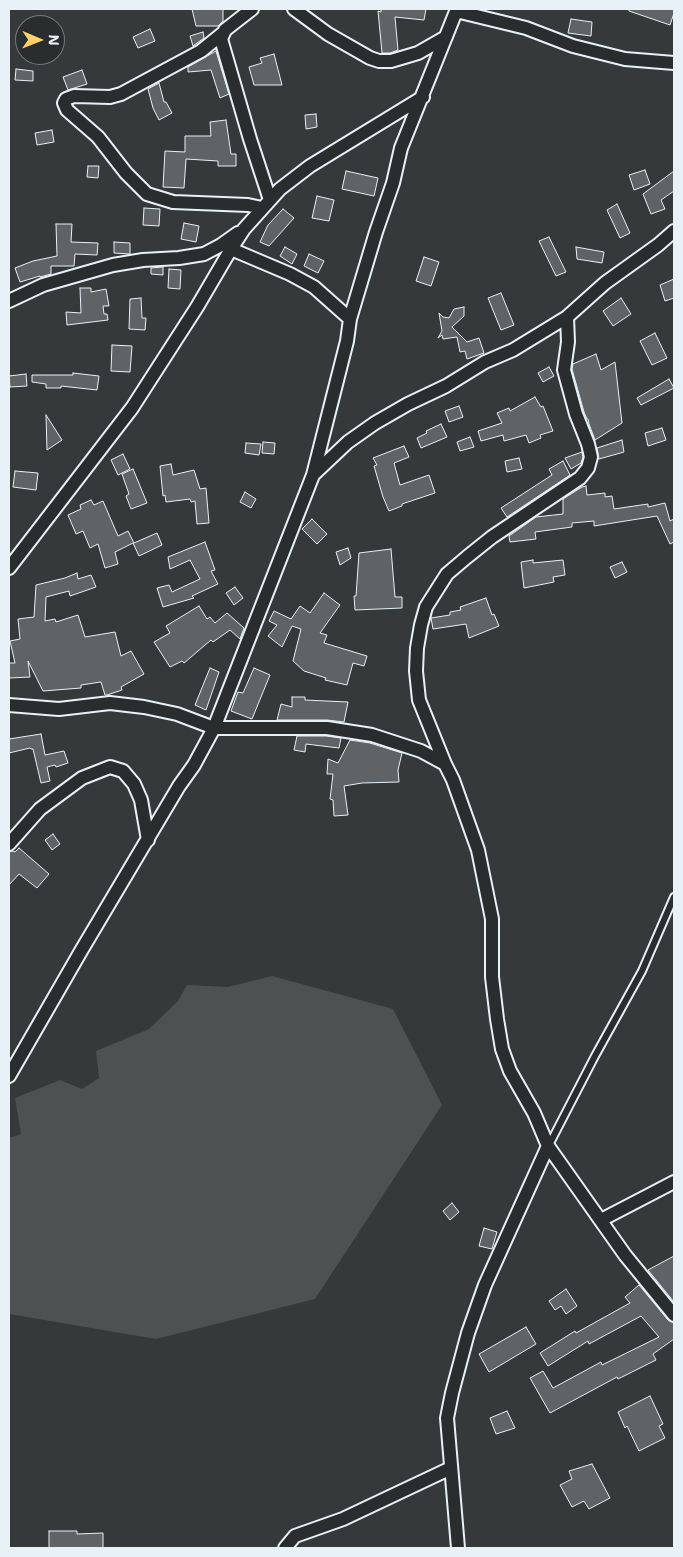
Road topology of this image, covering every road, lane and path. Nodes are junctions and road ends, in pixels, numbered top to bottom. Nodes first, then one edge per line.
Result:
1 (252, 9) edge
2 (294, 9) edge
3 (457, 10) edge
4 (222, 34) junction
5 (446, 37) junction
6 (674, 63) edge
7 (423, 97) junction
8 (266, 204) junction
9 (244, 228) junction
10 (674, 231) edge
11 (231, 249) junction
12 (9, 301) edge
13 (567, 316) junction
14 (350, 319) junction
15 (313, 475) junction
16 (9, 568) edge
17 (9, 705) edge
18 (214, 728) junction
19 (445, 764) junction
20 (148, 840) junction
21 (9, 844) edge
22 (674, 897) edge
23 (9, 1076) edge
24 (548, 1146) junction
25 (674, 1182) edge
26 (601, 1220) junction
27 (674, 1315) edge
28 (451, 1468) junction
29 (285, 1548) edge
30 (458, 1548) edge

1 - 4 street
2 - 5 street
3 - 5 street
3 - 6 street
4 - 8 street
4 - 8 street
5 - 7 street
7 - 8 street
7 - 14 street
8 - 9 street
9 - 11 street
9 - 12 street
10 - 13 street
11 - 14 street
11 - 16 street
13 - 15 street
13 - 19 street
14 - 15 street
15 - 18 street
17 - 18 street
18 - 19 street
18 - 20 street
19 - 24 street
20 - 21 street
20 - 23 street
22 - 24 lane
24 - 26 street
24 - 28 street
25 - 26 street
26 - 27 street
28 - 29 street
28 - 30 street

